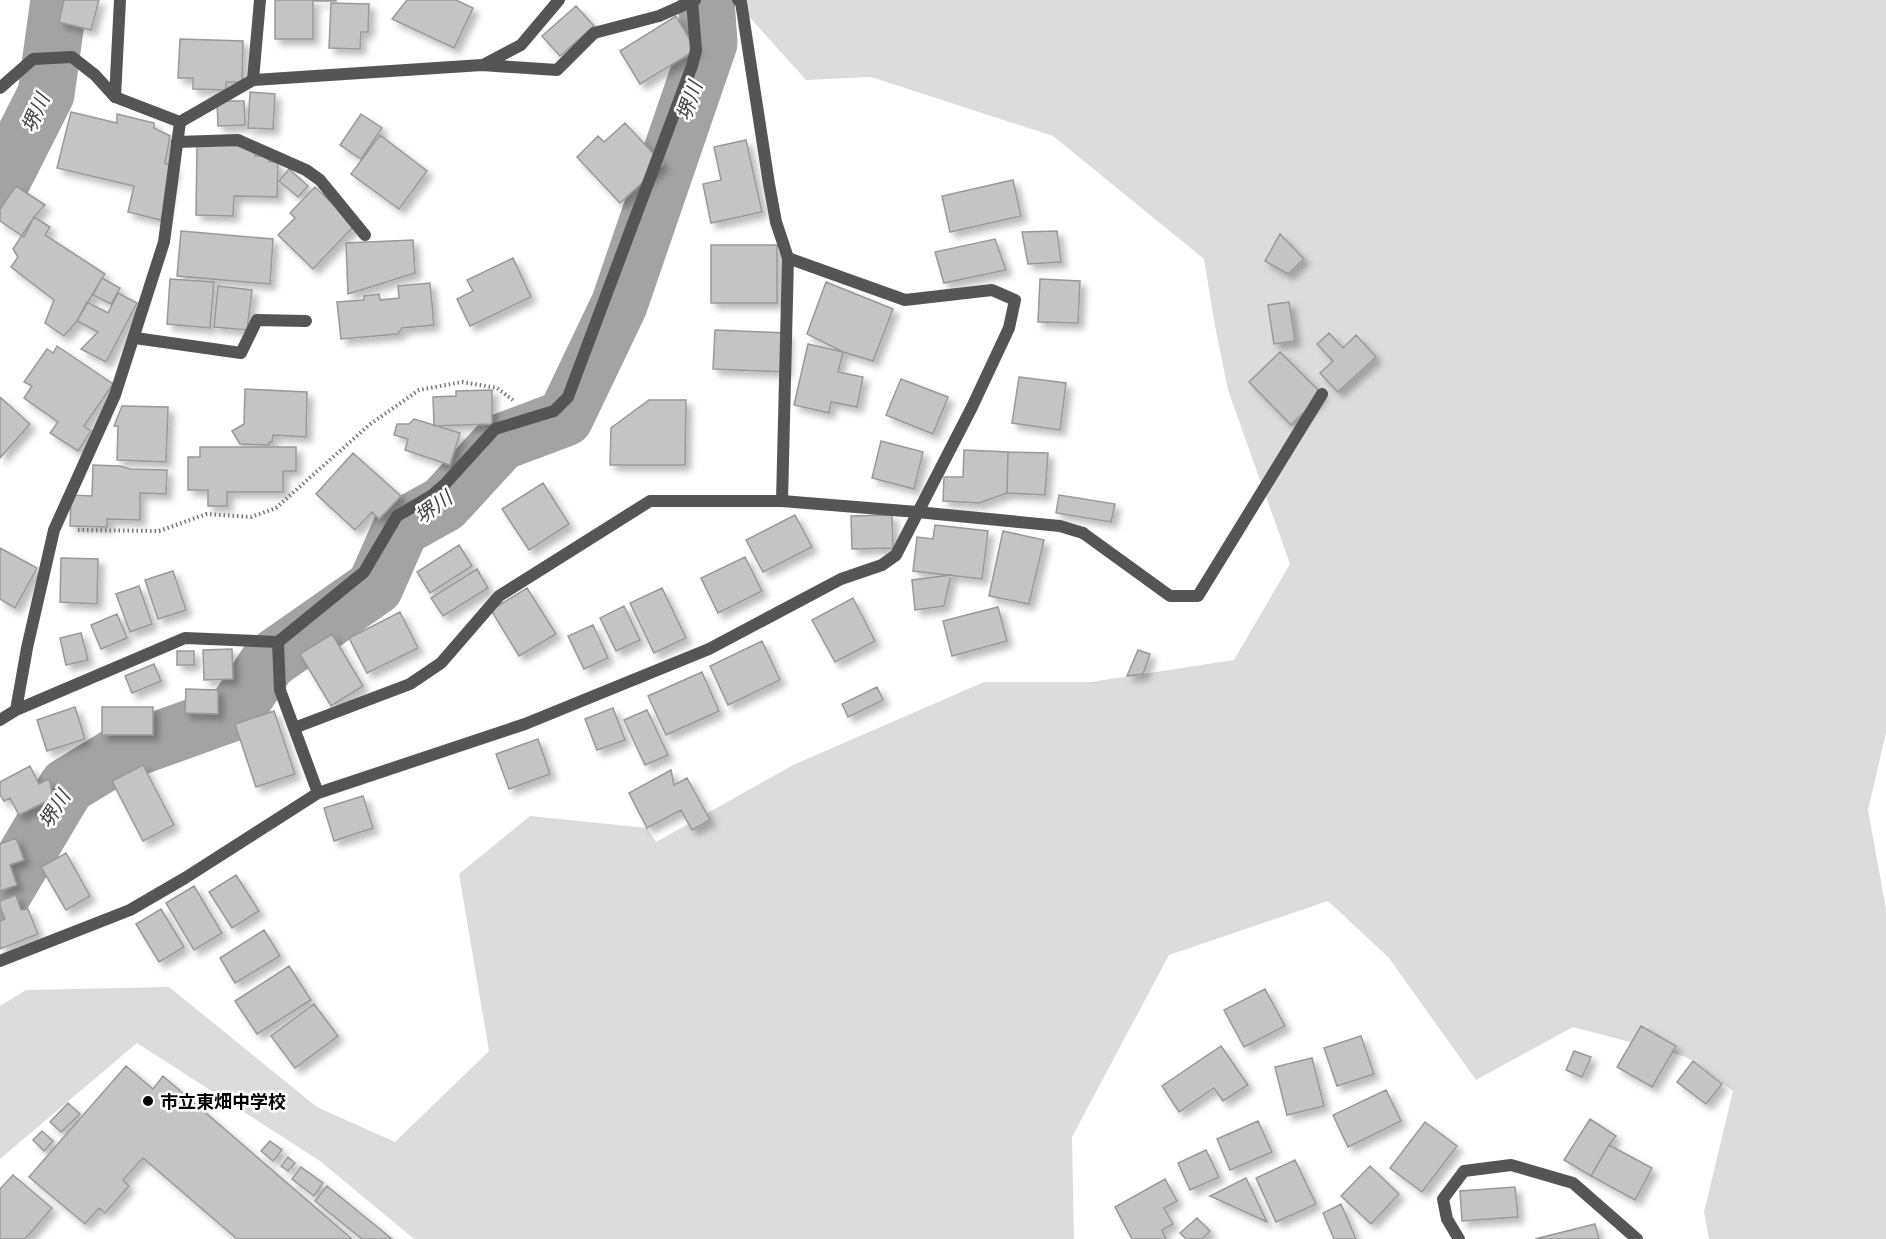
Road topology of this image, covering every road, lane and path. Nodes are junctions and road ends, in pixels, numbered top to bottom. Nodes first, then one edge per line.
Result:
1 (120, 0) edge
2 (260, 0) edge
3 (559, 0) edge
4 (694, 0) edge
5 (738, 0) edge
6 (482, 65) junction
7 (253, 80) junction
8 (0, 88) edge
9 (115, 97) junction
10 (180, 122) junction
11 (177, 142) junction
12 (365, 235) dead end
13 (788, 258) junction
14 (306, 321) dead end
15 (135, 338) junction
16 (1322, 394) dead end
17 (537, 417) junction
18 (782, 501) junction
19 (917, 512) junction
20 (54, 530) junction
21 (278, 642) junction
22 (16, 710) junction
23 (0, 720) edge
24 (294, 728) junction
25 (318, 793) junction
26 (0, 961) edge
27 (1459, 1239) edge
28 (1637, 1239) edge

1 - 9 street
2 - 7 street
3 - 6 street
4 - 6 street
4 - 17 street
5 - 13 street
6 - 7 street
7 - 10 street
8 - 9 street
9 - 10 street
10 - 11 street
11 - 12 street
11 - 15 street
13 - 18 street
13 - 19 street
14 - 15 street
15 - 20 street
16 - 19 street
17 - 20 path
17 - 21 street
18 - 19 street
18 - 24 street
19 - 25 street
20 - 22 street
21 - 22 street
21 - 24 street
22 - 23 street
24 - 25 street
25 - 26 street
27 - 28 street

